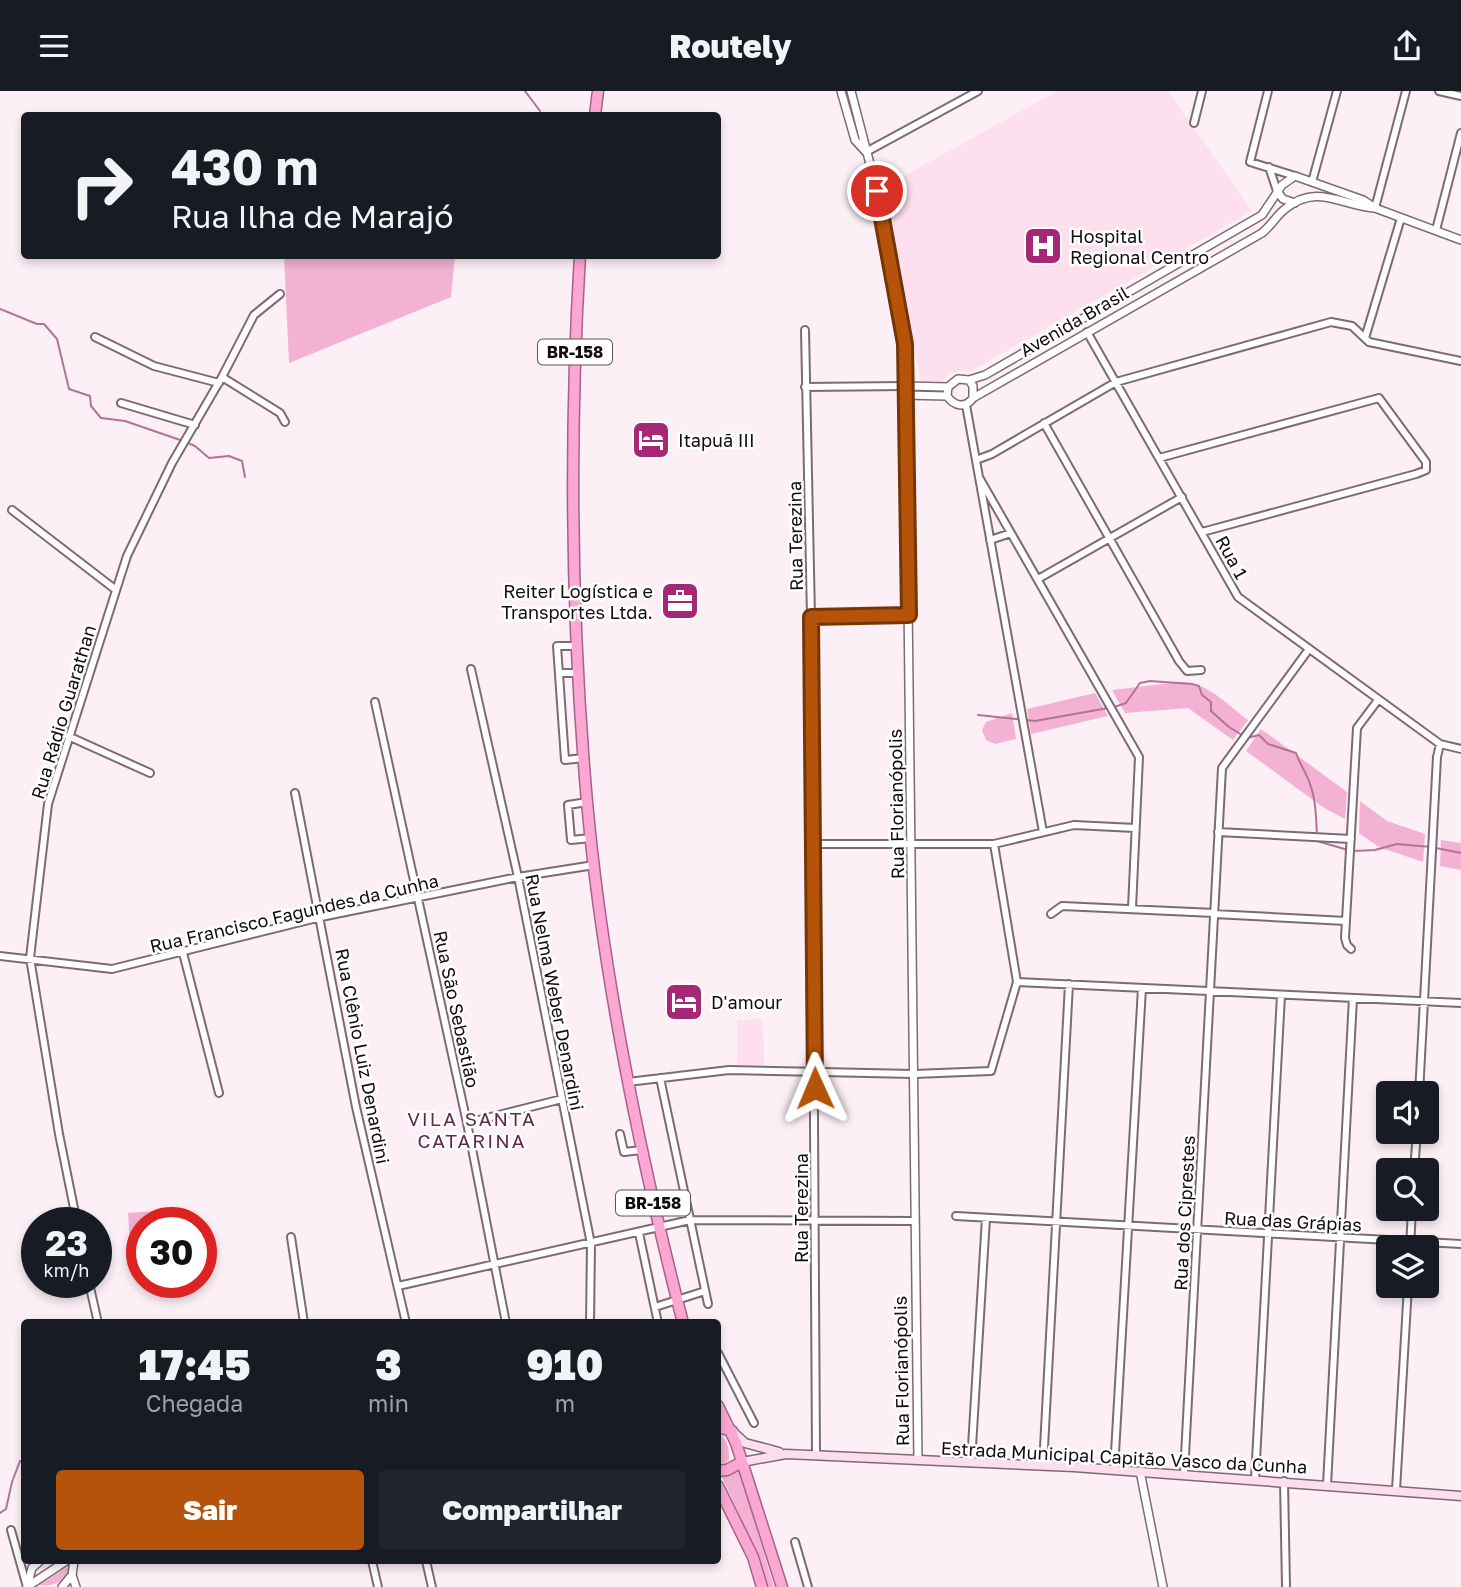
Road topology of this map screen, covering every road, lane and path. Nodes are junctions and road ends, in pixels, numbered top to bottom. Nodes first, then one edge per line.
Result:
1 (598, 91) edge
2 (841, 91) edge
3 (851, 91) edge
4 (978, 91) edge
5 (1202, 91) edge
6 (1268, 91) edge
7 (1337, 91) edge
8 (1406, 91) edge
9 (1438, 91) edge
10 (1461, 96) edge
11 (594, 112) edge
12 (1194, 123) dead end
13 (1461, 133) edge
14 (866, 152) junction
15 (1269, 167) junction
16 (1295, 176) junction
17 (1312, 182) junction
18 (1277, 191) junction
19 (1305, 198) junction
20 (1295, 203) junction
21 (1375, 208) junction
22 (1401, 218) junction
23 (1436, 230) junction
24 (1461, 240) edge
25 (580, 259) edge
26 (280, 294) dead end
27 (1120, 297) junction
28 (1127, 309) junction
29 (805, 330) dead end
30 (1087, 332) junction
31 (95, 337) dead end
32 (1365, 338) junction
33 (1461, 361) edge
34 (220, 380) junction
35 (969, 380) junction
36 (1116, 382) junction
37 (805, 387) junction
38 (905, 391) junction
39 (948, 392) junction
40 (973, 398) junction
41 (121, 403) dead end
42 (966, 405) junction
43 (285, 422) dead end
44 (1044, 423) junction
45 (195, 425) junction
46 (1159, 458) junction
47 (976, 460) junction
48 (980, 479) junction
49 (1182, 497) junction
50 (12, 510) dead end
51 (1202, 532) junction
52 (1011, 533) junction
53 (1109, 538) junction
54 (990, 540) junction
55 (1038, 579) junction
56 (116, 590) junction
57 (909, 615) junction
58 (811, 617) junction
59 (576, 646) junction
60 (1309, 649) junction
61 (471, 669) dead end
62 (1201, 670) dead end
63 (559, 673) junction
64 (578, 673) junction
65 (1378, 700) junction
66 (375, 702) dead end
67 (562, 716) junction
68 (581, 716) junction
69 (68, 736) junction
70 (1440, 744) junction
71 (1461, 749) edge
72 (584, 758) junction
73 (150, 773) dead end
74 (296, 793) dead end
75 (587, 802) junction
76 (1135, 828) junction
77 (1042, 832) junction
78 (1218, 832) junction
79 (591, 838) junction
80 (1351, 839) junction
81 (812, 843) junction
82 (913, 844) junction
83 (994, 844) junction
84 (594, 865) junction
85 (518, 877) junction
86 (419, 897) junction
87 (1132, 908) junction
88 (1214, 913) junction
89 (1051, 914) dead end
90 (321, 918) junction
91 (1346, 921) junction
92 (1352, 949) dead end
93 (183, 953) junction
94 (0, 956) edge
95 (30, 958) junction
96 (1017, 982) junction
97 (1069, 984) junction
98 (1142, 988) junction
99 (1210, 991) junction
100 (1281, 995) junction
101 (1353, 998) junction
102 (1424, 1002) junction
103 (1461, 1003) edge
104 (814, 1073) junction
105 (914, 1074) junction
106 (660, 1078) junction
107 (1420, 1081) edge
108 (628, 1082) junction
109 (219, 1093) dead end
110 (562, 1099) junction
111 (467, 1123) junction
112 (620, 1134) dead end
113 (642, 1150) junction
114 (74, 1207) edge
115 (956, 1216) dead end
116 (986, 1218) junction
117 (690, 1220) junction
118 (815, 1220) junction
119 (915, 1221) junction
120 (1056, 1222) junction
121 (1128, 1226) junction
122 (658, 1229) junction
123 (1198, 1230) junction
124 (639, 1233) junction
125 (1268, 1233) junction
126 (291, 1237) dead end
127 (1340, 1237) junction
128 (1376, 1241) edge
129 (591, 1244) junction
130 (1439, 1244) edge
131 (1461, 1244) edge
132 (494, 1265) junction
133 (398, 1286) junction
134 (705, 1291) junction
135 (92, 1298) edge
136 (1407, 1298) edge
137 (677, 1300) junction
138 (708, 1304) dead end
139 (655, 1307) junction
140 (97, 1319) edge
141 (303, 1319) edge
142 (405, 1319) edge
143 (505, 1319) edge
144 (590, 1319) edge
145 (657, 1319) edge
146 (682, 1319) edge
147 (721, 1359) edge
148 (721, 1411) edge
149 (754, 1423) dead end
150 (721, 1428) edge
151 (732, 1431) junction
152 (786, 1454) junction
153 (816, 1455) junction
154 (918, 1460) junction
155 (742, 1462) junction
156 (971, 1463) junction
157 (1043, 1466) junction
158 (1114, 1469) junction
159 (721, 1471) edge
160 (1140, 1471) junction
161 (1184, 1474) junction
162 (1255, 1479) junction
163 (1284, 1482) junction
164 (1326, 1485) junction
165 (1396, 1490) junction
166 (721, 1492) edge
167 (1461, 1496) edge
168 (11, 1530) dead end
169 (795, 1542) dead end
170 (37, 1564) edge
171 (62, 1564) edge
172 (74, 1564) edge
173 (373, 1564) edge
174 (427, 1564) edge
175 (72, 1575) junction
176 (27, 1587) edge
177 (62, 1587) edge
178 (76, 1587) edge
179 (378, 1587) edge
180 (432, 1587) edge
181 (762, 1587) edge
182 (782, 1587) edge
183 (808, 1587) edge
184 (1163, 1587) edge
185 (1286, 1587) edge

1 - 11 highway
2 - 14 street, Rua Florianópolis
3 - 14 street, Rua Florianópolis
4 - 14 street
5 - 12 street
6 - 15 street, Avenida Brasil
7 - 17 street
8 - 21 street
9 - 10 street
13 - 23 street
14 - 38 street, Rua Florianópolis
15 - 16 street, Avenida Brasil
15 - 18 street
16 - 17 street, Avenida Brasil
16 - 18 street, Avenida Brasil
17 - 19 street
17 - 21 street, Avenida Brasil
18 - 20 street
18 - 27 street, Avenida Brasil
19 - 20 street, Avenida Brasil
19 - 21 street, Avenida Brasil
20 - 28 street, Avenida Brasil
21 - 22 street, Avenida Brasil
22 - 23 street, Avenida Brasil
22 - 32 street
23 - 24 street, Avenida Brasil
25 - 59 highway, BR-158
26 - 34 street, Rua Rádio Guarathan
27 - 28 street
27 - 35 street, Avenida Brasil
28 - 30 street, Avenida Brasil
29 - 37 street, Rua Terezina
30 - 36 street, Rua 1
30 - 40 street, Avenida Brasil
31 - 34 street
32 - 33 street
32 - 36 street
34 - 43 street
34 - 45 street, Rua Rádio Guarathan
35 - 39 street, Avenida Brasil
35 - 40 street
36 - 44 street
36 - 46 street, Rua 1
37 - 38 street
37 - 58 street, Rua Terezina
38 - 39 street, Avenida Brasil
38 - 57 street, Rua Florianópolis
39 - 42 street, Avenida Brasil
40 - 42 street, Avenida Brasil
41 - 45 street
42 - 47 street
44 - 47 street
44 - 53 street
45 - 56 street, Rua Rádio Guarathan
46 - 49 street, Rua 1
46 - 51 street
47 - 48 street
48 - 52 street
48 - 54 street
49 - 51 street, Rua 1
49 - 53 street
50 - 56 street
51 - 60 street, Rua 1
52 - 54 street
52 - 55 street
53 - 55 street
53 - 62 street
54 - 77 street
55 - 76 street
56 - 69 street, Rua Rádio Guarathan
57 - 58 street
57 - 82 street, Rua Florianópolis
58 - 81 street, Rua Terezina
59 - 63 street
59 - 64 highway, BR-158
60 - 65 street, Rua 1
60 - 78 street, Rua dos Ciprestes
61 - 85 street, Rua Nelma Weber Denardini
63 - 64 street
63 - 67 street
64 - 68 highway, BR-158
65 - 70 street, Rua 1
65 - 80 street
66 - 86 street, Rua São Sebastião
67 - 68 street
67 - 72 street
68 - 72 highway, BR-158
69 - 73 street
69 - 95 street, Rua Rádio Guarathan
70 - 71 street, Rua 1
70 - 102 street
72 - 75 highway, BR-158
74 - 90 street, Rua Clênio Luiz Denardini
75 - 79 highway, BR-158
75 - 79 street
76 - 77 street
76 - 87 street
77 - 83 street
78 - 80 street
78 - 88 street, Rua dos Ciprestes
79 - 84 highway, BR-158
80 - 91 street
81 - 82 street
81 - 104 street, Rua Terezina
82 - 83 street
82 - 105 street, Rua Florianópolis
83 - 96 street
84 - 85 street, Rua Francisco Fagundes da Cunha
84 - 108 highway, BR-158
85 - 86 street, Rua Francisco Fagundes da Cunha
85 - 110 street, Rua Nelma Weber Denardini
86 - 90 street, Rua Francisco Fagundes da Cunha
86 - 111 street, Rua São Sebastião
87 - 88 street
87 - 89 street
88 - 91 street
88 - 99 street, Rua dos Ciprestes
90 - 93 street, Rua Francisco Fagundes da Cunha
90 - 133 street, Rua Clênio Luiz Denardini
91 - 92 street
93 - 95 street, Rua Francisco Fagundes da Cunha
93 - 109 street
94 - 95 street, Rua Francisco Fagundes da Cunha
95 - 114 street, Rua Rádio Guarathan
96 - 97 street
96 - 105 street
97 - 98 street
97 - 120 street
98 - 99 street
98 - 121 street
99 - 100 street
99 - 123 street, Rua dos Ciprestes
100 - 101 street
100 - 125 street
101 - 102 street
101 - 127 street
102 - 103 street
102 - 107 street
104 - 105 street
104 - 106 street
104 - 118 street, Rua Terezina
105 - 119 street, Rua Florianópolis
106 - 108 street
106 - 117 street
108 - 113 highway, BR-158
110 - 111 street
110 - 129 street, Rua Nelma Weber Denardini
111 - 132 street, Rua São Sebastião
112 - 113 street
113 - 122 highway, BR-158
115 - 116 street, Rua das Grápias
116 - 120 street, Rua das Grápias
116 - 156 street
117 - 118 street
117 - 122 street
117 - 134 street
118 - 119 street
118 - 153 street, Rua Terezina
119 - 154 street, Rua Florianópolis
120 - 121 street, Rua das Grápias
120 - 157 street
121 - 123 street, Rua das Grápias
121 - 158 street
122 - 124 street
122 - 137 highway, BR-158
123 - 125 street, Rua das Grápias
123 - 161 street, Rua dos Ciprestes
124 - 129 street
124 - 139 street
125 - 127 street, Rua das Grápias
125 - 162 street
126 - 141 street
127 - 128 street, Rua das Grápias
127 - 164 street
129 - 132 street
129 - 144 street, Rua Nelma Weber Denardini
130 - 131 street, Rua das Grápias
132 - 133 street
132 - 143 street, Rua São Sebastião
133 - 142 street, Rua Clênio Luiz Denardini
134 - 137 street
134 - 138 street
135 - 140 street
136 - 165 street
137 - 139 street
137 - 146 highway, BR-158
139 - 145 street
147 - 149 street
148 - 151 highway
150 - 151 highway
151 - 152 main road, Estrada Municipal Capitão Vasco da Cunha
151 - 155 highway
152 - 153 main road, Estrada Municipal Capitão Vasco da Cunha
152 - 155 main road, Estrada Municipal Capitão Vasco da Cunha
153 - 154 main road, Estrada Municipal Capitão Vasco da Cunha
154 - 156 main road, Estrada Municipal Capitão Vasco da Cunha
155 - 159 highway
155 - 182 highway
156 - 157 main road, Estrada Municipal Capitão Vasco da Cunha
157 - 158 main road, Estrada Municipal Capitão Vasco da Cunha
158 - 160 main road, Estrada Municipal Capitão Vasco da Cunha
160 - 161 main road, Estrada Municipal Capitão Vasco da Cunha
160 - 184 street
161 - 162 main road, Estrada Municipal Capitão Vasco da Cunha
162 - 163 main road, Estrada Municipal Capitão Vasco da Cunha
163 - 164 main road, Estrada Municipal Capitão Vasco da Cunha
163 - 185 street
164 - 165 main road, Estrada Municipal Capitão Vasco da Cunha
165 - 167 main road, Estrada Municipal Capitão Vasco da Cunha
166 - 181 highway
168 - 176 street
169 - 183 street
170 - 176 street
171 - 176 street
172 - 175 street
173 - 179 street
174 - 180 street
175 - 177 street
175 - 178 street

